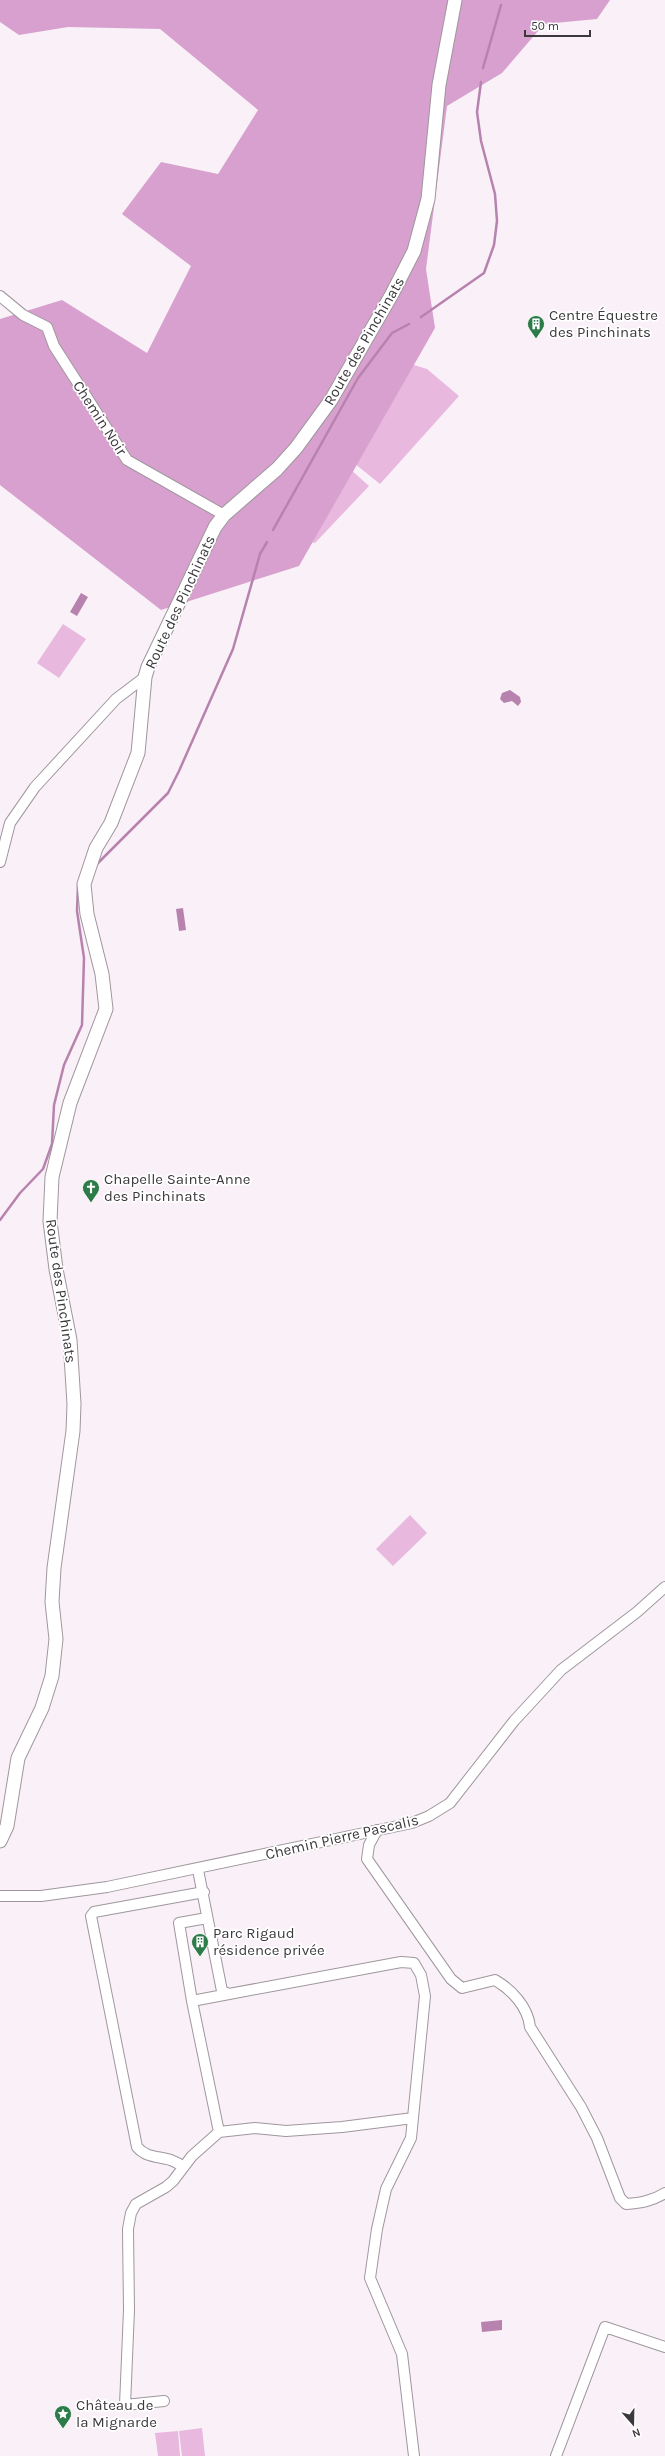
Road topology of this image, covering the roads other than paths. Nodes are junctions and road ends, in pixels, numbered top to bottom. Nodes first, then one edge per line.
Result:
1 (456, 0) edge
2 (0, 296) edge
3 (224, 515) junction
4 (145, 677) junction
5 (0, 862) edge
6 (665, 1587) edge
7 (377, 1830) junction
8 (0, 1840) edge
9 (198, 1870) junction
10 (204, 1892) junction
11 (0, 1896) edge
12 (207, 1918) junction
13 (229, 1994) junction
14 (192, 2001) junction
15 (412, 2118) junction
16 (219, 2132) junction
17 (183, 2167) junction
18 (665, 2193) edge
19 (665, 2347) edge
20 (164, 2401) dead end
21 (414, 2456) edge
22 (556, 2456) edge

1 - 3 street, Route des Pinchinats
2 - 3 street, Chemin Noir
3 - 4 street, Route des Pinchinats
4 - 5 street
4 - 8 street, Route des Pinchinats
6 - 7 street, Chemin Pierre Pascalis
7 - 9 street, Chemin Pierre Pascalis
7 - 18 street
9 - 10 street
9 - 11 street, Chemin Pierre Pascalis
10 - 12 street
10 - 17 street
12 - 13 street
12 - 14 street
13 - 14 street
13 - 15 street
14 - 16 street
15 - 16 street
15 - 21 street
16 - 17 street
17 - 20 street
19 - 22 street

